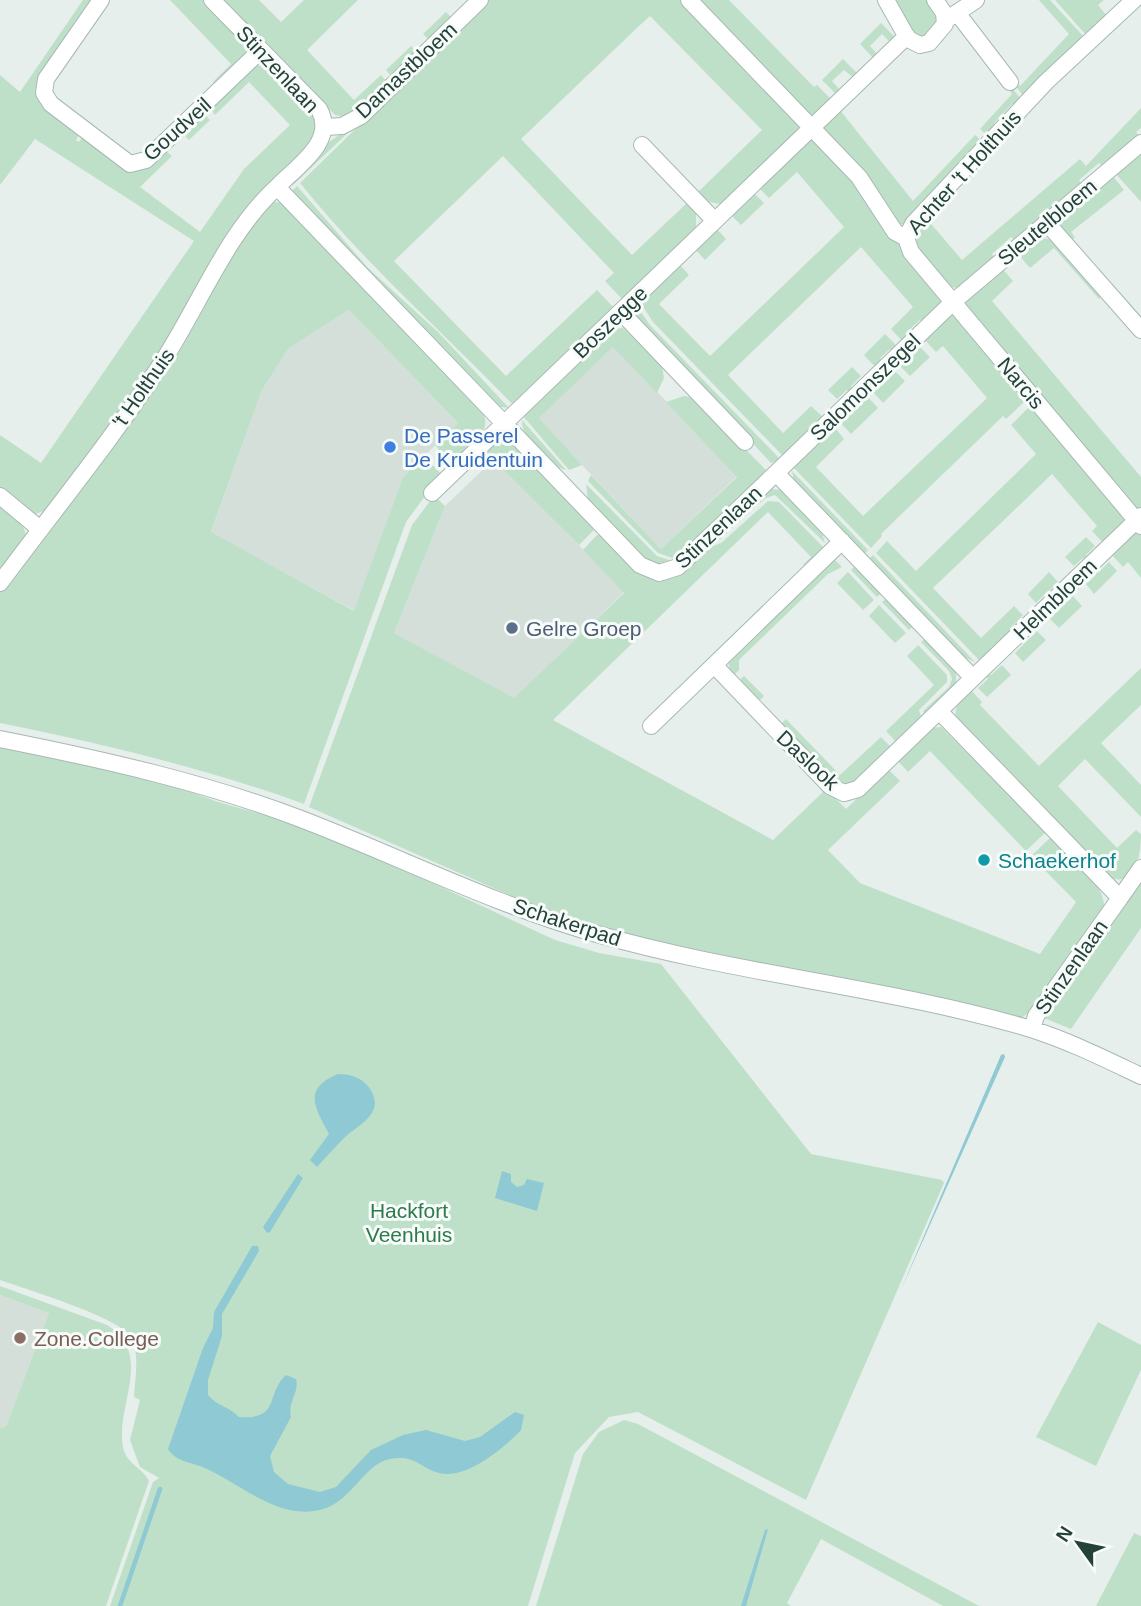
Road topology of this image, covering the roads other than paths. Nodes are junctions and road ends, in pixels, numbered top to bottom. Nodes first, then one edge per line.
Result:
1 (101, 0) edge
2 (212, 0) edge
3 (480, 0) edge
4 (689, 0) edge
5 (886, 0) edge
6 (935, 0) edge
7 (976, 0) edge
8 (1134, 0) edge
9 (952, 16) junction
10 (907, 36) junction
11 (261, 50) junction
12 (1010, 82) dead end
13 (325, 127) junction
14 (812, 128) junction
15 (1141, 143) edge
16 (642, 145) dead end
17 (276, 187) junction
18 (715, 221) junction
19 (1046, 222) junction
20 (906, 238) junction
21 (953, 302) junction
22 (621, 312) junction
23 (1141, 330) edge
24 (505, 424) junction
25 (745, 442) dead end
26 (776, 473) junction
27 (432, 494) dead end
28 (0, 496) edge
29 (1139, 521) edge
30 (40, 529) junction
31 (842, 541) junction
32 (0, 583) edge
33 (714, 665) junction
34 (974, 678) junction
35 (939, 711) junction
36 (651, 726) dead end
37 (0, 739) edge
38 (1141, 868) edge
39 (1120, 898) junction
40 (1032, 1029) junction
41 (1141, 1076) edge

1 - 11 street, Goudveil
2 - 11 street, Stinzenlaan
3 - 13 street, Damastbloem
4 - 14 street, Achter 't Holthuis
5 - 10 street
6 - 9 street
7 - 9 street
8 - 20 street, Achter 't Holthuis
9 - 10 street
9 - 12 street
10 - 14 street, Boszegge
11 - 13 street, Stinzenlaan
13 - 17 street, Stinzenlaan
14 - 18 street, Boszegge
14 - 20 street, Achter 't Holthuis
15 - 19 street, Sleutelbloem
16 - 18 street
17 - 24 street, Stinzenlaan
17 - 30 street, 't Holthuis
18 - 22 street, Boszegge
19 - 21 street, Sleutelbloem
19 - 23 street
20 - 21 street, Narcis
21 - 26 street, Salomonszegel
21 - 29 street, Narcis
22 - 24 street, Boszegge
22 - 25 street
24 - 26 street, Stinzenlaan
24 - 27 street, Boszegge
26 - 31 street, Stinzenlaan
28 - 30 street
29 - 34 street, Helmbloem
30 - 32 street, 't Holthuis
31 - 33 street
31 - 34 street, Stinzenlaan
33 - 35 street, Daslook
33 - 36 street
34 - 35 street
35 - 39 street, Stinzenlaan
37 - 40 street, Schakerpad
38 - 39 street
39 - 40 street, Stinzenlaan
40 - 41 street, Schakerpad

